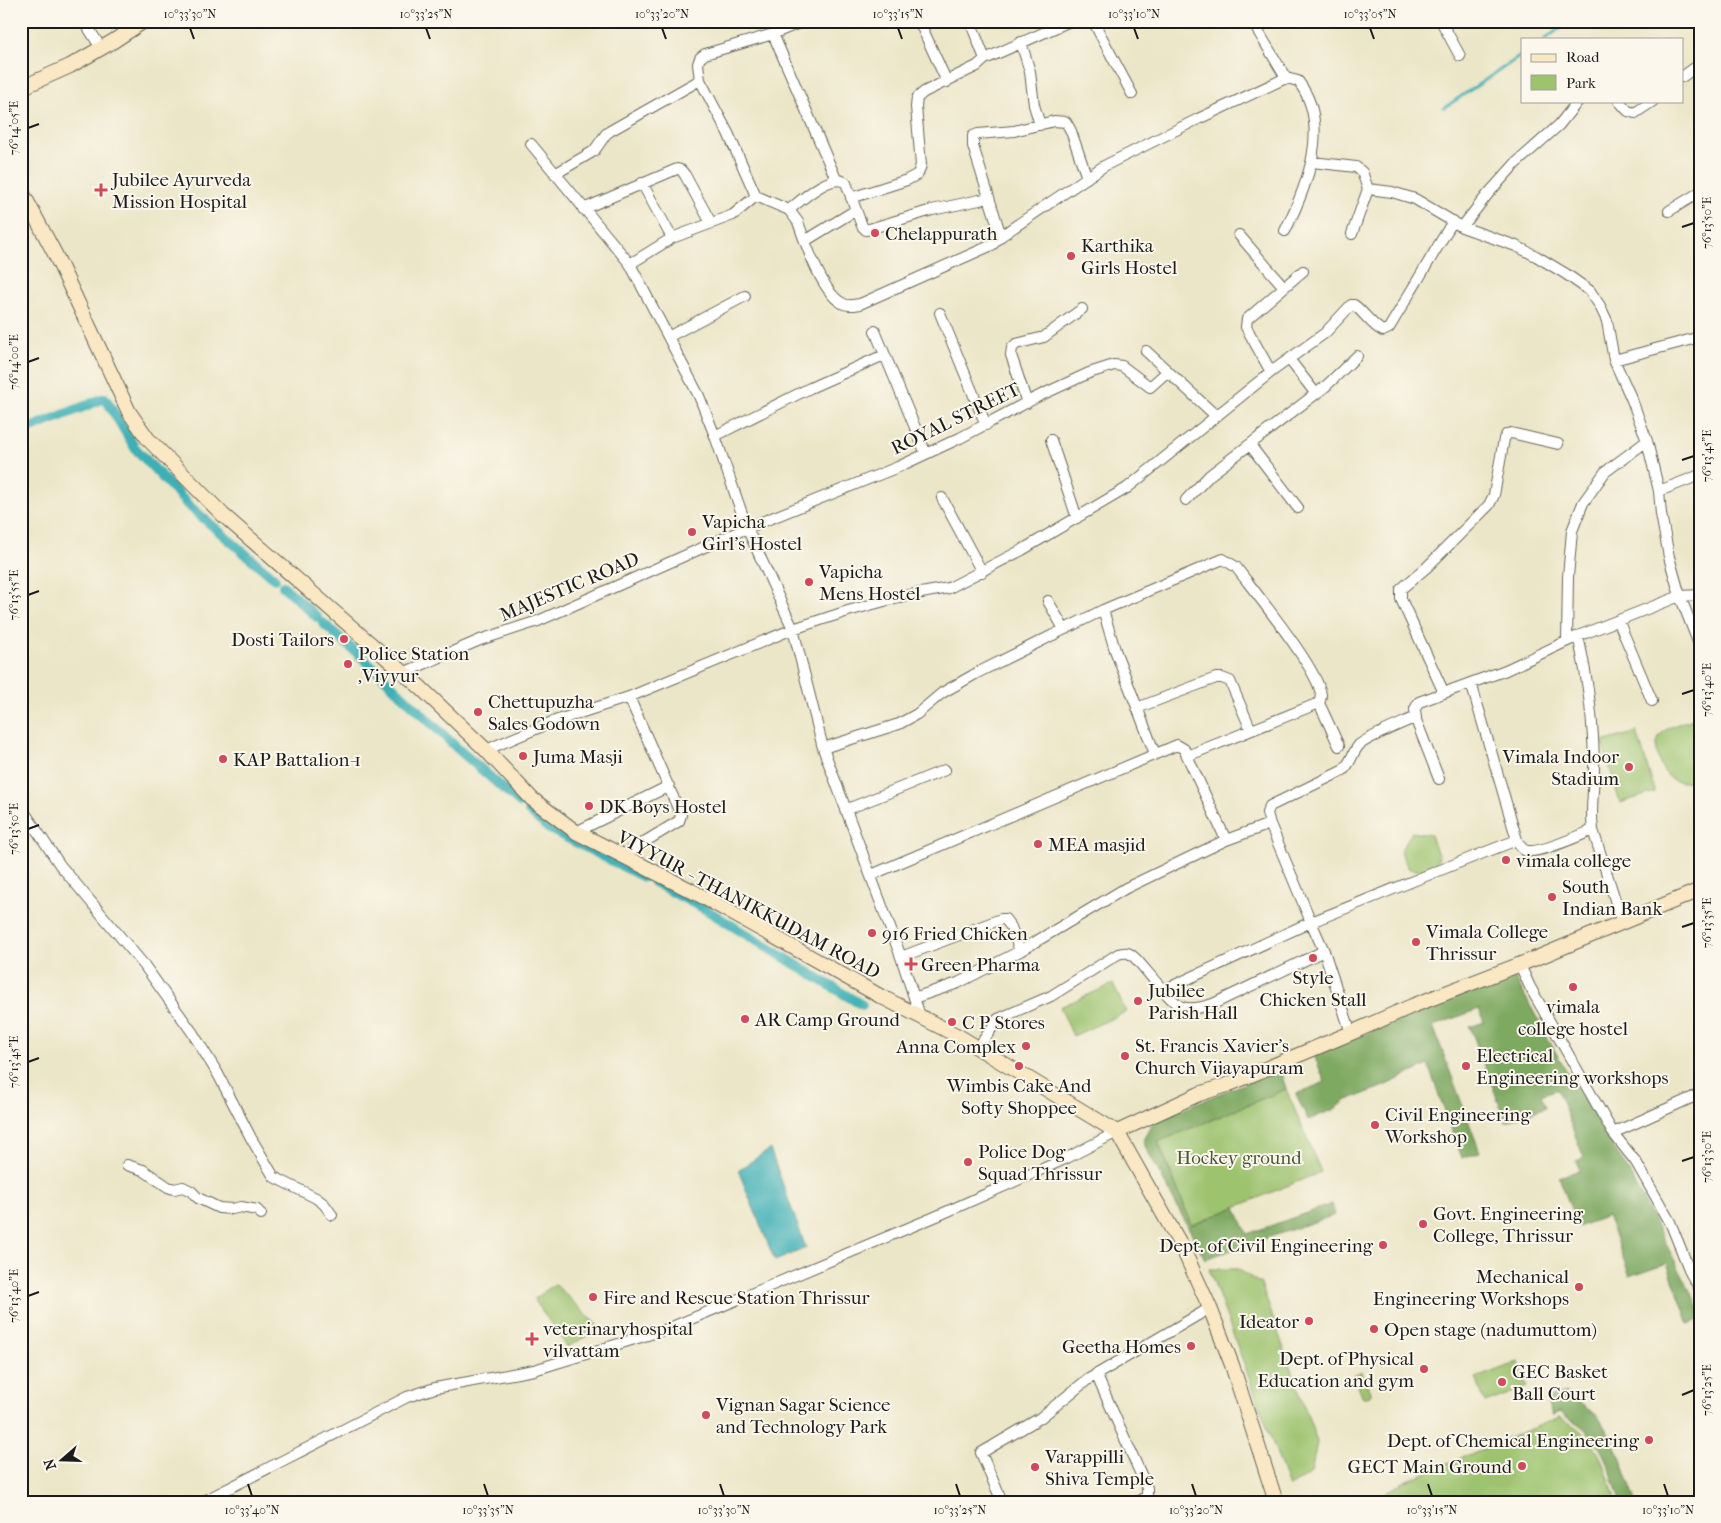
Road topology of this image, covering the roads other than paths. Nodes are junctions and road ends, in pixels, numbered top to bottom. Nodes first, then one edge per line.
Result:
1 (84, 21) edge
2 (144, 21) edge
3 (804, 21) edge
4 (919, 21) edge
5 (970, 21) edge
6 (1070, 21) edge
7 (1093, 21) edge
8 (1252, 21) edge
9 (1441, 21) edge
10 (773, 34) junction
11 (1021, 42) junction
12 (101, 48) junction
13 (1460, 56) dead end
14 (985, 58) junction
15 (1700, 64) edge
16 (1684, 76) edge
17 (1286, 78) junction
18 (700, 80) junction
19 (947, 82) junction
20 (21, 88) edge
21 (1132, 94) dead end
22 (1577, 102) edge
23 (1620, 102) edge
24 (1652, 102) edge
25 (1040, 125) junction
26 (531, 144) dead end
27 (1312, 162) junction
28 (555, 174) junction
29 (1087, 178) junction
30 (836, 179) junction
31 (642, 183) junction
32 (21, 190) edge
33 (1368, 190) junction
34 (1700, 192) edge
35 (756, 196) junction
36 (851, 198) junction
37 (989, 198) junction
38 (583, 209) junction
39 (789, 210) junction
40 (856, 210) junction
41 (1668, 211) dead end
42 (1453, 221) junction
43 (711, 223) junction
44 (1462, 227) junction
45 (1285, 231) dead end
46 (1352, 234) dead end
47 (1239, 235) dead end
48 (1001, 236) junction
49 (672, 238) junction
50 (805, 242) junction
51 (630, 264) junction
52 (1303, 271) dead end
53 (1284, 287) junction
54 (745, 296) dead end
55 (1082, 309) dead end
56 (940, 312) dead end
57 (875, 331) dead end
58 (668, 337) junction
59 (1700, 337) edge
60 (1146, 351) dead end
61 (884, 355) junction
62 (1357, 356) dead end
63 (1289, 359) junction
64 (1614, 360) junction
65 (1168, 371) junction
66 (1271, 372) junction
67 (1316, 394) junction
68 (1027, 403) junction
69 (1216, 416) junction
70 (986, 425) junction
71 (715, 436) junction
72 (1051, 440) dead end
73 (1647, 442) junction
74 (1558, 444) dead end
75 (1250, 445) junction
76 (926, 454) junction
77 (1700, 475) edge
78 (1660, 491) junction
79 (942, 498) dead end
80 (1186, 500) dead end
81 (1298, 508) dead end
82 (1077, 518) junction
83 (747, 528) junction
84 (982, 572) junction
85 (1700, 595) edge
86 (1680, 596) junction
87 (1048, 601) dead end
88 (1103, 610) junction
89 (1618, 620) junction
90 (793, 629) junction
91 (1064, 629) junction
92 (1578, 636) junction
93 (1567, 641) junction
94 (1700, 647) edge
95 (403, 672) junction
96 (1471, 683) junction
97 (1444, 693) junction
98 (629, 697) junction
99 (1652, 701) dead end
100 (1319, 703) junction
101 (1137, 708) junction
102 (1416, 717) junction
103 (1251, 730) junction
104 (1339, 746) dead end
105 (823, 748) junction
106 (486, 750) junction
107 (1155, 754) junction
108 (1187, 756) junction
109 (945, 770) dead end
110 (1439, 779) dead end
111 (669, 786) junction
112 (21, 807) edge
113 (845, 810) junction
114 (1270, 824) junction
115 (1593, 830) junction
116 (576, 832) junction
117 (1226, 840) junction
118 (1517, 840) junction
119 (621, 856) junction
120 (870, 875) junction
121 (1700, 890) edge
122 (1311, 922) junction
123 (1622, 922) junction
124 (1020, 951) junction
125 (1324, 952) junction
126 (901, 958) junction
127 (1520, 965) junction
128 (1164, 990) junction
129 (914, 998) junction
130 (920, 1016) junction
131 (1351, 1034) junction
132 (978, 1048) junction
133 (1700, 1094) edge
134 (1117, 1132) junction
135 (1613, 1132) junction
136 (127, 1165) dead end
137 (261, 1214) dead end
138 (332, 1216) dead end
139 (1700, 1289) edge
140 (1210, 1308) junction
141 (1096, 1374) junction
142 (202, 1502) edge
143 (1000, 1502) edge
144 (1137, 1502) edge
145 (1276, 1502) edge

1 - 12 street
2 - 12 main road
3 - 10 street
4 - 19 street
5 - 14 street
6 - 11 street
7 - 21 street
8 - 17 street
9 - 13 street
10 - 18 street
10 - 30 street
11 - 14 street
11 - 25 street
12 - 20 main road
14 - 19 street
15 - 16 street
17 - 27 street
17 - 29 street
18 - 28 street
18 - 35 street
19 - 36 street
22 - 44 street
23 - 24 street
25 - 29 street
25 - 37 street
26 - 28 street
27 - 33 street
27 - 45 street
28 - 38 street
29 - 48 street
30 - 36 street
30 - 39 street
31 - 38 street
31 - 43 street
31 - 49 street
32 - 95 main road, VIYYUR - THANIKKUDAM ROAD
33 - 42 street
33 - 46 street
34 - 41 street
35 - 39 street
35 - 43 street
36 - 40 street
37 - 40 street
37 - 48 street
38 - 51 street
39 - 50 street
40 - 50 street
42 - 44 street
42 - 63 street
43 - 49 street
44 - 64 street
47 - 53 street
48 - 50 street
49 - 51 street
51 - 58 street
52 - 53 street
53 - 66 street
54 - 58 street
55 - 68 street
56 - 70 street
57 - 61 street
58 - 71 street
59 - 64 street
60 - 65 street
61 - 71 street
61 - 76 street
62 - 67 street
63 - 66 street
63 - 67 street
64 - 73 street
65 - 68 street, ROYAL STREET
65 - 69 street
66 - 69 street
67 - 75 street
68 - 70 street, ROYAL STREET
69 - 82 street
70 - 76 street, ROYAL STREET
71 - 83 street
72 - 82 street
73 - 78 street
73 - 93 street
74 - 97 street
75 - 80 street
75 - 81 street
76 - 83 street, ROYAL STREET
77 - 78 street
78 - 86 street
79 - 84 street
82 - 84 street
83 - 90 street
83 - 95 street, MAJESTIC ROAD
84 - 90 street
85 - 86 street
86 - 89 street
86 - 94 street
87 - 91 street
88 - 91 street
88 - 100 street
88 - 101 street
89 - 92 street
89 - 99 street
90 - 98 street
90 - 105 street
91 - 105 street
92 - 93 street
92 - 115 street
93 - 96 street
95 - 106 main road, VIYYUR - THANIKKUDAM ROAD
96 - 97 street
96 - 118 street
97 - 102 street
98 - 106 street
98 - 111 street
100 - 103 street
100 - 104 street
101 - 103 street
101 - 107 street
102 - 110 street
102 - 114 street
103 - 108 street
105 - 113 street
106 - 116 main road, VIYYUR - THANIKKUDAM ROAD
107 - 108 street
107 - 120 street
108 - 117 street
109 - 113 street
111 - 116 street
111 - 119 street
112 - 138 street
113 - 120 street
114 - 117 street
114 - 122 street
115 - 118 street
115 - 123 street
116 - 119 main road, VIYYUR - THANIKKUDAM ROAD
117 - 124 street
118 - 122 street
119 - 130 main road, VIYYUR - THANIKKUDAM ROAD
120 - 126 street
121 - 123 main road
122 - 125 street
122 - 128 street
123 - 127 main road
124 - 126 street
124 - 129 street
125 - 128 street
125 - 131 street
126 - 129 street
127 - 131 main road
127 - 135 street
128 - 132 street
129 - 130 street
130 - 132 main road, VIYYUR - THANIKKUDAM ROAD
131 - 134 main road
132 - 134 main road, VIYYUR - THANIKKUDAM ROAD
133 - 135 street
134 - 140 main road, VIYYUR - THANIKKUDAM ROAD
134 - 142 street
135 - 139 street
136 - 137 street
140 - 141 street
140 - 145 main road, VIYYUR - THANIKKUDAM ROAD
141 - 143 street
141 - 144 street

